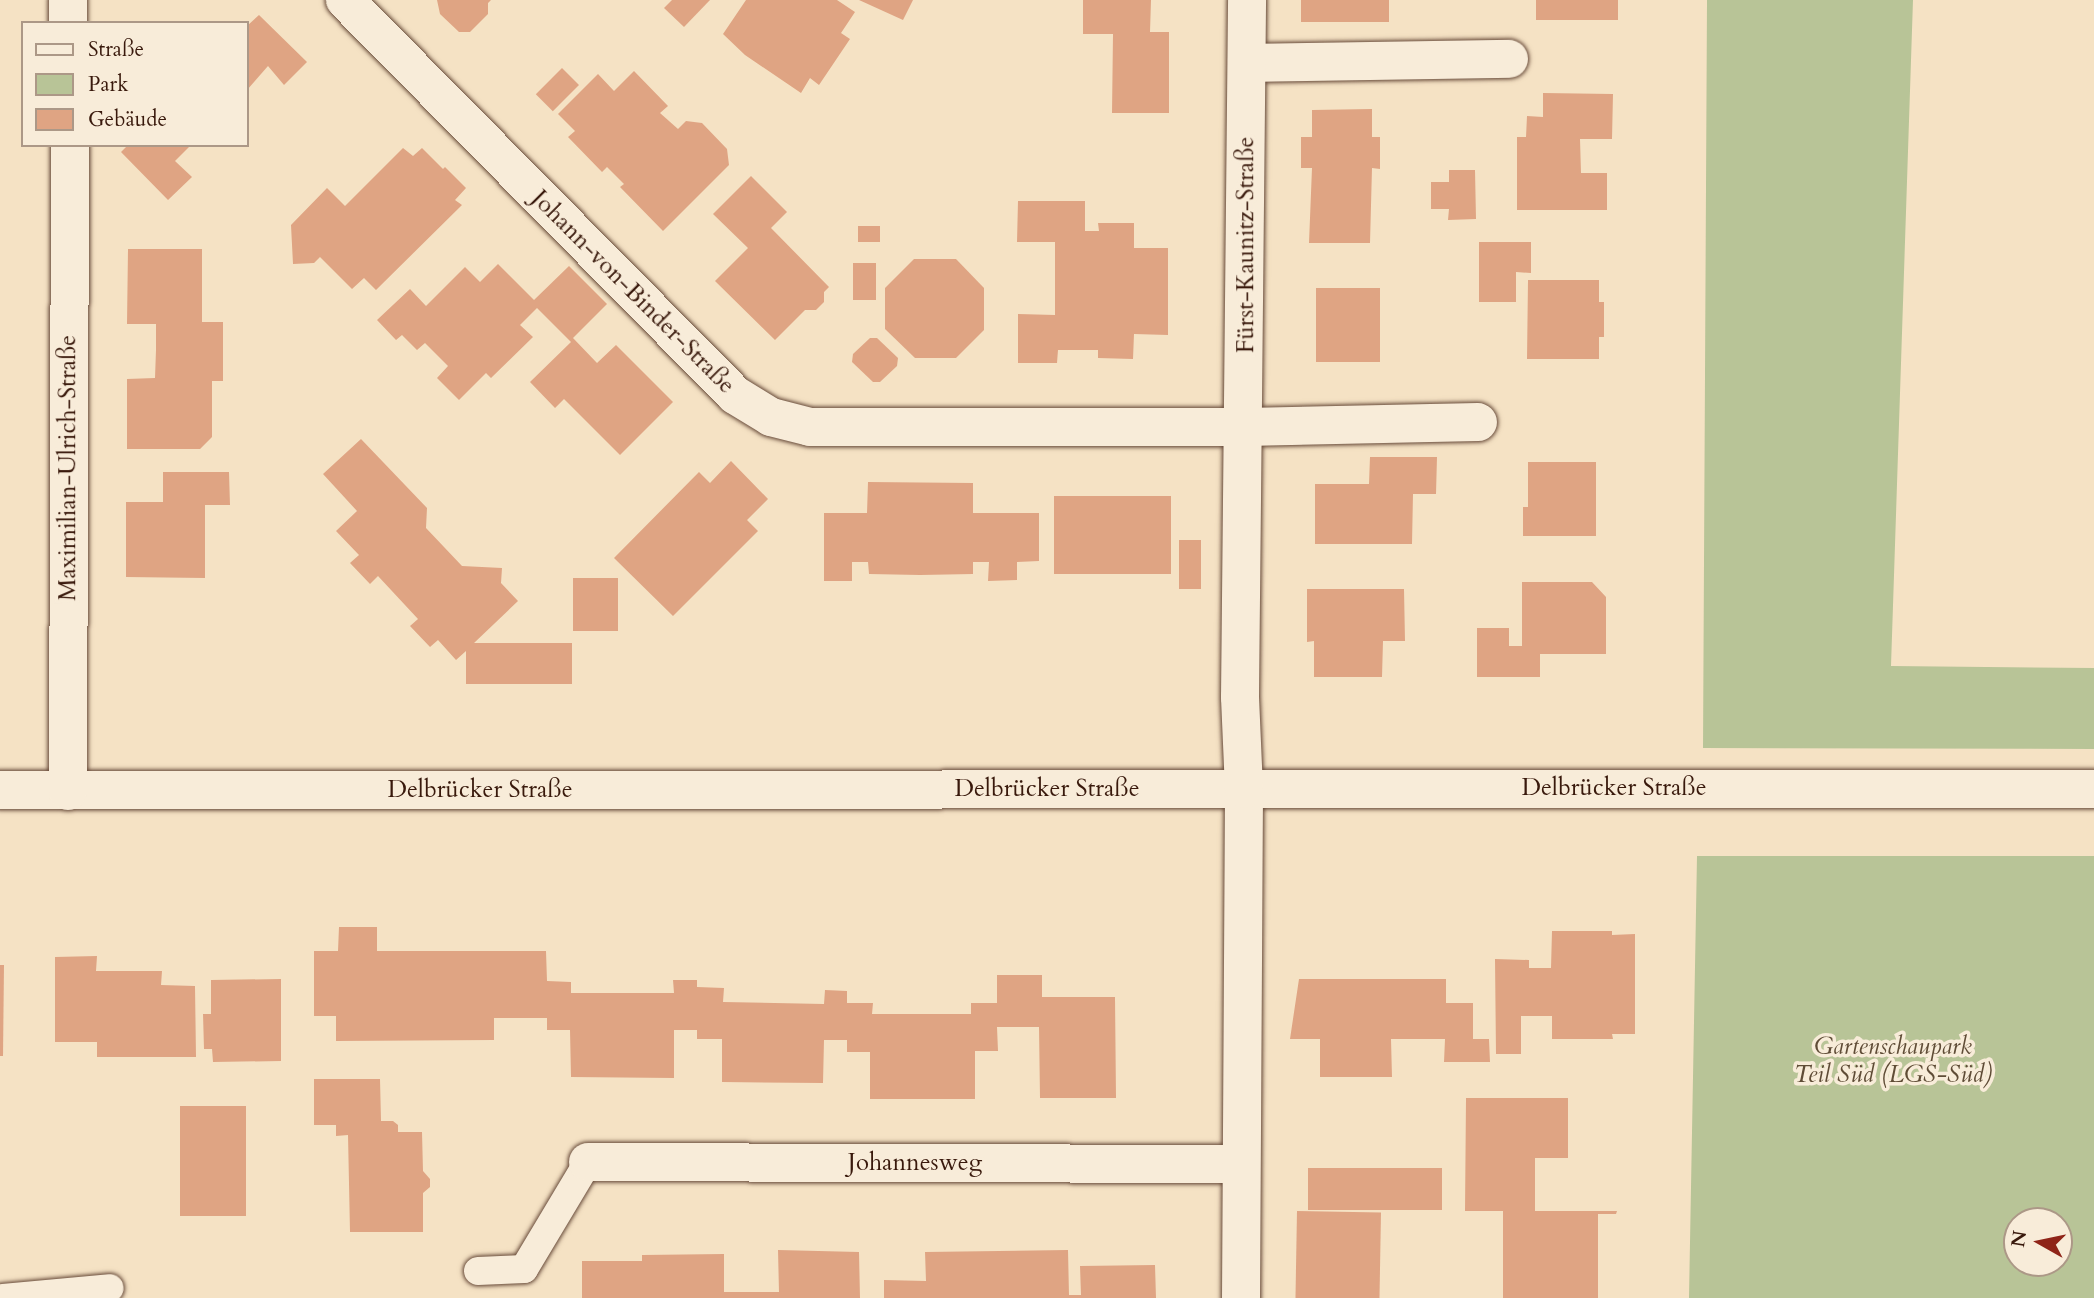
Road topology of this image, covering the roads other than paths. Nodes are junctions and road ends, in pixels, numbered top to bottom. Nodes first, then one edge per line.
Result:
1 (68, 0) edge
2 (345, 0) edge
3 (1247, 0) edge
4 (68, 21) edge
5 (1509, 59) dead end
6 (1247, 63) junction
7 (69, 147) edge
8 (1478, 422) dead end
9 (1245, 427) junction
10 (1244, 789) junction
11 (2094, 789) edge
12 (0, 790) edge
13 (68, 790) junction
14 (588, 1163) joint
15 (1241, 1164) junction
16 (478, 1271) dead end
17 (110, 1288) dead end
18 (4, 1298) edge
19 (1241, 1298) edge

1 - 4 street
2 - 9 street, Johann-von-Binder-Straße
3 - 6 street, Fürst-Kaunitz-Straße
5 - 6 street
6 - 9 street, Fürst-Kaunitz-Straße
7 - 13 street, Maximilian-Ulrich-Straße
8 - 9 street
9 - 10 street, Fürst-Kaunitz-Straße
10 - 11 street, Delbrücker Straße
10 - 13 street, Delbrücker Straße
10 - 15 street
12 - 13 street, Delbrücker Straße
14 - 15 street, Johannesweg
14 - 16 lane
15 - 19 street
17 - 18 lane

